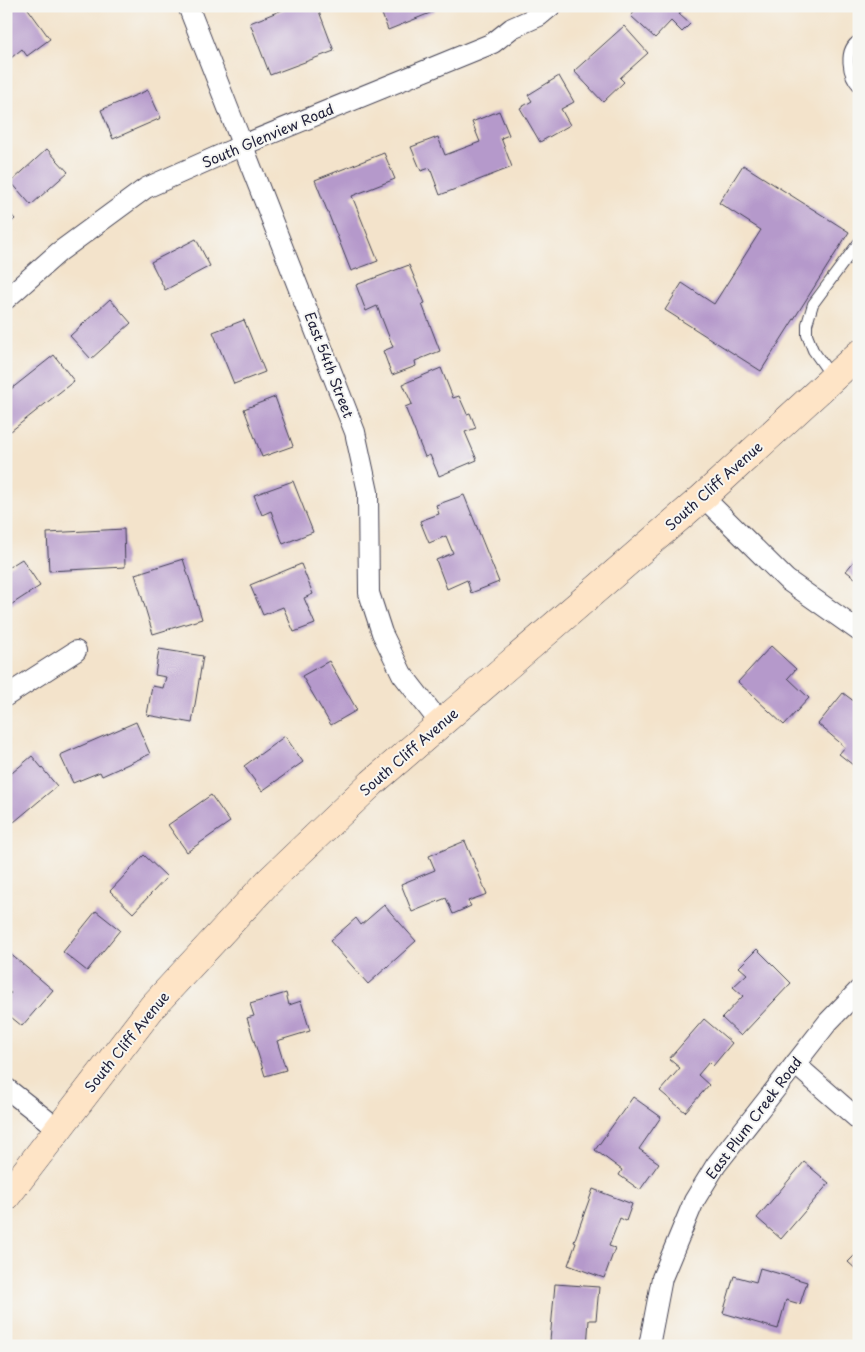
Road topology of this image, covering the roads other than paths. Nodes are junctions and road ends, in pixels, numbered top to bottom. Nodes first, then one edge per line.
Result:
1 (188, 6) edge
2 (541, 9) edge
3 (859, 40) edge
4 (859, 87) edge
5 (243, 145) junction
6 (859, 242) edge
7 (6, 299) edge
8 (859, 354) edge
9 (833, 378) junction
10 (703, 497) junction
11 (859, 631) edge
12 (76, 651) dead end
13 (6, 696) edge
14 (441, 724) junction
15 (859, 990) edge
16 (795, 1064) junction
17 (6, 1088) edge
18 (859, 1120) edge
19 (58, 1129) junction
20 (6, 1197) edge
21 (649, 1346) edge

1 - 5 street, East 54th Street
2 - 5 street, South Glenview Road
3 - 4 lane
5 - 7 street, South Glenview Road
5 - 14 street, East 54th Street
6 - 9 lane
8 - 9 main road, South Cliff Avenue
9 - 10 main road, South Cliff Avenue
10 - 11 street
10 - 14 main road, South Cliff Avenue
12 - 13 street
14 - 19 main road, South Cliff Avenue
15 - 16 street, East Plum Creek Road
16 - 18 street
16 - 21 street, East Plum Creek Road
17 - 19 street
19 - 20 main road, South Cliff Avenue

